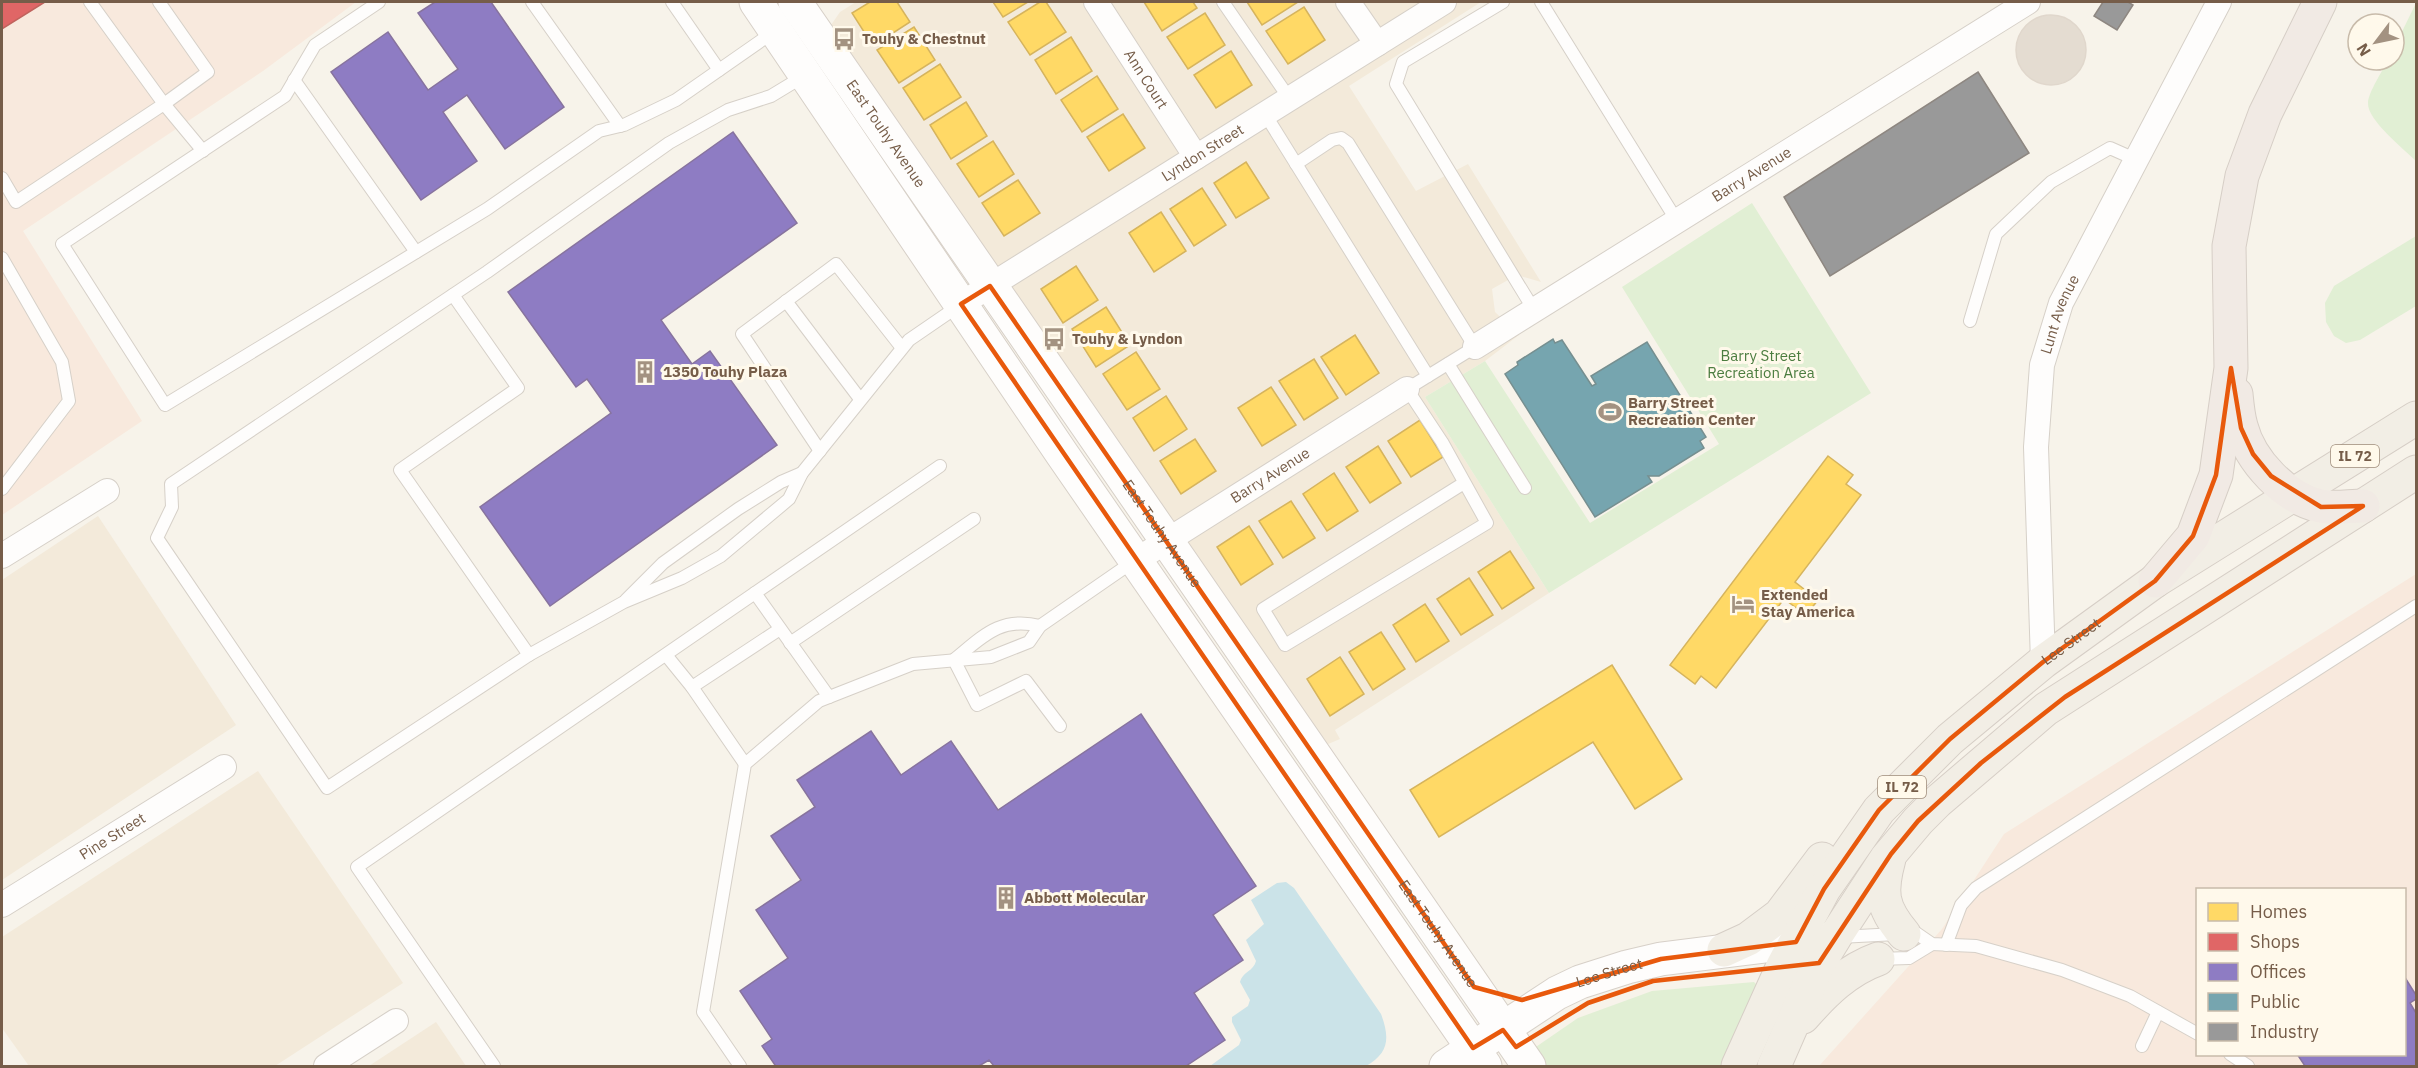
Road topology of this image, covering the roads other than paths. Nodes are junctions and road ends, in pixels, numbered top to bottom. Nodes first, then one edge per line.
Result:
1 (90, 2) edge
2 (159, 2) edge
3 (379, 2) edge
4 (532, 2) edge
5 (672, 2) edge
6 (756, 2) edge
7 (1096, 2) edge
8 (1223, 2) edge
9 (1348, 2) edge
10 (1443, 2) edge
11 (1503, 2) edge
12 (1541, 2) edge
13 (2219, 2) edge
14 (2320, 2) edge
15 (2021, 3) edge
16 (807, 5) edge
17 (776, 30) junction
18 (1377, 44) junction
19 (719, 70) junction
20 (806, 74) junction
21 (294, 80) junction
22 (1289, 99) junction
23 (164, 104) junction
24 (1265, 114) junction
25 (620, 126) junction
26 (203, 151) junction
27 (1196, 157) junction
28 (2137, 160) junction
29 (1296, 164) junction
30 (2, 178) edge
31 (1677, 221) junction
32 (416, 252) junction
33 (2, 258) edge
34 (990, 286) junction
35 (453, 294) junction
36 (786, 301) junction
37 (961, 304) junction
38 (1534, 310) junction
39 (1970, 321) dead end
40 (1475, 347) junction
41 (902, 348) junction
42 (1448, 364) junction
43 (2231, 368) junction
44 (1428, 376) junction
45 (1407, 389) junction
46 (860, 399) junction
47 (2416, 418) edge
48 (820, 451) junction
49 (940, 466) dead end
50 (2416, 472) edge
51 (802, 473) junction
52 (1464, 483) junction
53 (1525, 488) dead end
54 (2, 489) edge
55 (107, 491) dead end
56 (2294, 495) junction
57 (2362, 506) junction
58 (974, 519) dead end
59 (1166, 540) junction
60 (2, 556) edge
61 (1134, 561) junction
62 (2155, 582) junction
63 (755, 594) junction
64 (624, 602) junction
65 (2416, 606) edge
66 (1040, 626) junction
67 (780, 629) junction
68 (790, 643) junction
69 (529, 655) junction
70 (666, 655) junction
71 (954, 660) junction
72 (2043, 662) junction
73 (692, 687) junction
74 (829, 697) junction
75 (1060, 726) dead end
76 (745, 764) junction
77 (224, 767) dead end
78 (1879, 810) junction
79 (1891, 854) junction
80 (2, 905) edge
81 (1918, 939) junction
82 (1946, 945) junction
83 (1724, 950) junction
84 (1818, 955) junction
85 (1878, 960) junction
86 (1474, 987) junction
87 (1557, 993) junction
88 (2158, 1012) junction
89 (396, 1022) dead end
90 (2196, 1033) edge
91 (1788, 1034) junction
92 (2142, 1046) dead end
93 (1516, 1048) edge
94 (2233, 1056) edge
95 (1482, 1060) edge
96 (326, 1066) edge
97 (494, 1066) edge
98 (740, 1066) edge
99 (1446, 1066) edge
100 (1738, 1066) edge
101 (1774, 1066) edge
102 (2248, 1066) edge

1 - 23 lane
2 - 23 lane
3 - 21 lane
4 - 25 lane
5 - 19 lane
6 - 17 main road
7 - 27 street, Ann Court
8 - 22 lane
9 - 18 street
10 - 18 street, Lyndon Street
11 - 38 lane
12 - 31 lane
13 - 28 street, Lunt Avenue
14 - 43 highway
15 - 31 street, Barry Avenue
16 - 17 street
16 - 34 main road, East Touhy Avenue
17 - 19 lane
17 - 20 main road
18 - 22 street, Lyndon Street
19 - 25 lane
20 - 35 lane
20 - 37 main road
21 - 26 lane
21 - 32 lane
22 - 24 street, Lyndon Street
23 - 26 lane
23 - 30 lane
24 - 27 street, Lyndon Street
24 - 29 lane
25 - 32 lane
26 - 32 lane
27 - 34 street, Lyndon Street
28 - 39 lane
28 - 72 street, Lunt Avenue
29 - 40 lane
29 - 44 lane
31 - 38 street, Barry Avenue
33 - 54 lane
34 - 37 street, Lyndon Street
34 - 59 main road, East Touhy Avenue
35 - 69 lane
35 - 69 lane
36 - 41 lane
36 - 46 lane
36 - 48 lane
37 - 41 lane
37 - 61 main road
38 - 40 street, Barry Avenue
40 - 42 lane
41 - 46 lane
42 - 44 lane
42 - 53 lane
43 - 56 highway
43 - 62 highway
44 - 45 lane
45 - 52 lane
45 - 59 street, Barry Avenue
46 - 48 lane
47 - 56 main road, Lee Street / IL 72
48 - 51 lane
49 - 63 lane
50 - 57 main road, IL 72
51 - 64 lane
51 - 64 lane
52 - 52 lane
55 - 60 street
56 - 57 highway
56 - 62 main road, Lee Street / IL 72
57 - 79 main road, IL 72
58 - 68 lane
59 - 61 street, Barry Avenue
59 - 86 main road, East Touhy Avenue
61 - 66 lane
61 - 95 main road
62 - 72 main road, Lee Street / IL 72
63 - 67 lane
63 - 70 lane
64 - 69 lane
65 - 82 lane
66 - 71 lane
66 - 71 lane
67 - 68 lane
67 - 73 lane
68 - 74 lane
70 - 73 lane
70 - 97 lane
71 - 74 lane
71 - 75 lane
72 - 78 main road, Lee Street / IL 72
73 - 76 lane
74 - 76 lane
76 - 98 lane
77 - 80 street, Pine Street
78 - 83 main road
78 - 84 main road, Lee Street / IL 72
79 - 81 main road
79 - 84 main road, IL 72
81 - 82 lane
81 - 84 lane
81 - 85 lane
82 - 88 lane
83 - 84 main road, Lee Street
83 - 87 main road, Lee Street
84 - 85 lane
84 - 91 main road, IL 72
84 - 93 main road, Lee Street
84 - 100 main road, IL 72
85 - 91 main road
86 - 87 main road
86 - 93 main road, East Touhy Avenue
87 - 93 main road, Lee Street
88 - 90 lane
88 - 92 lane
89 - 96 street
91 - 101 main road, IL 72
93 - 95 main road, Lee Street
94 - 102 lane
95 - 99 main road, Lee Street

